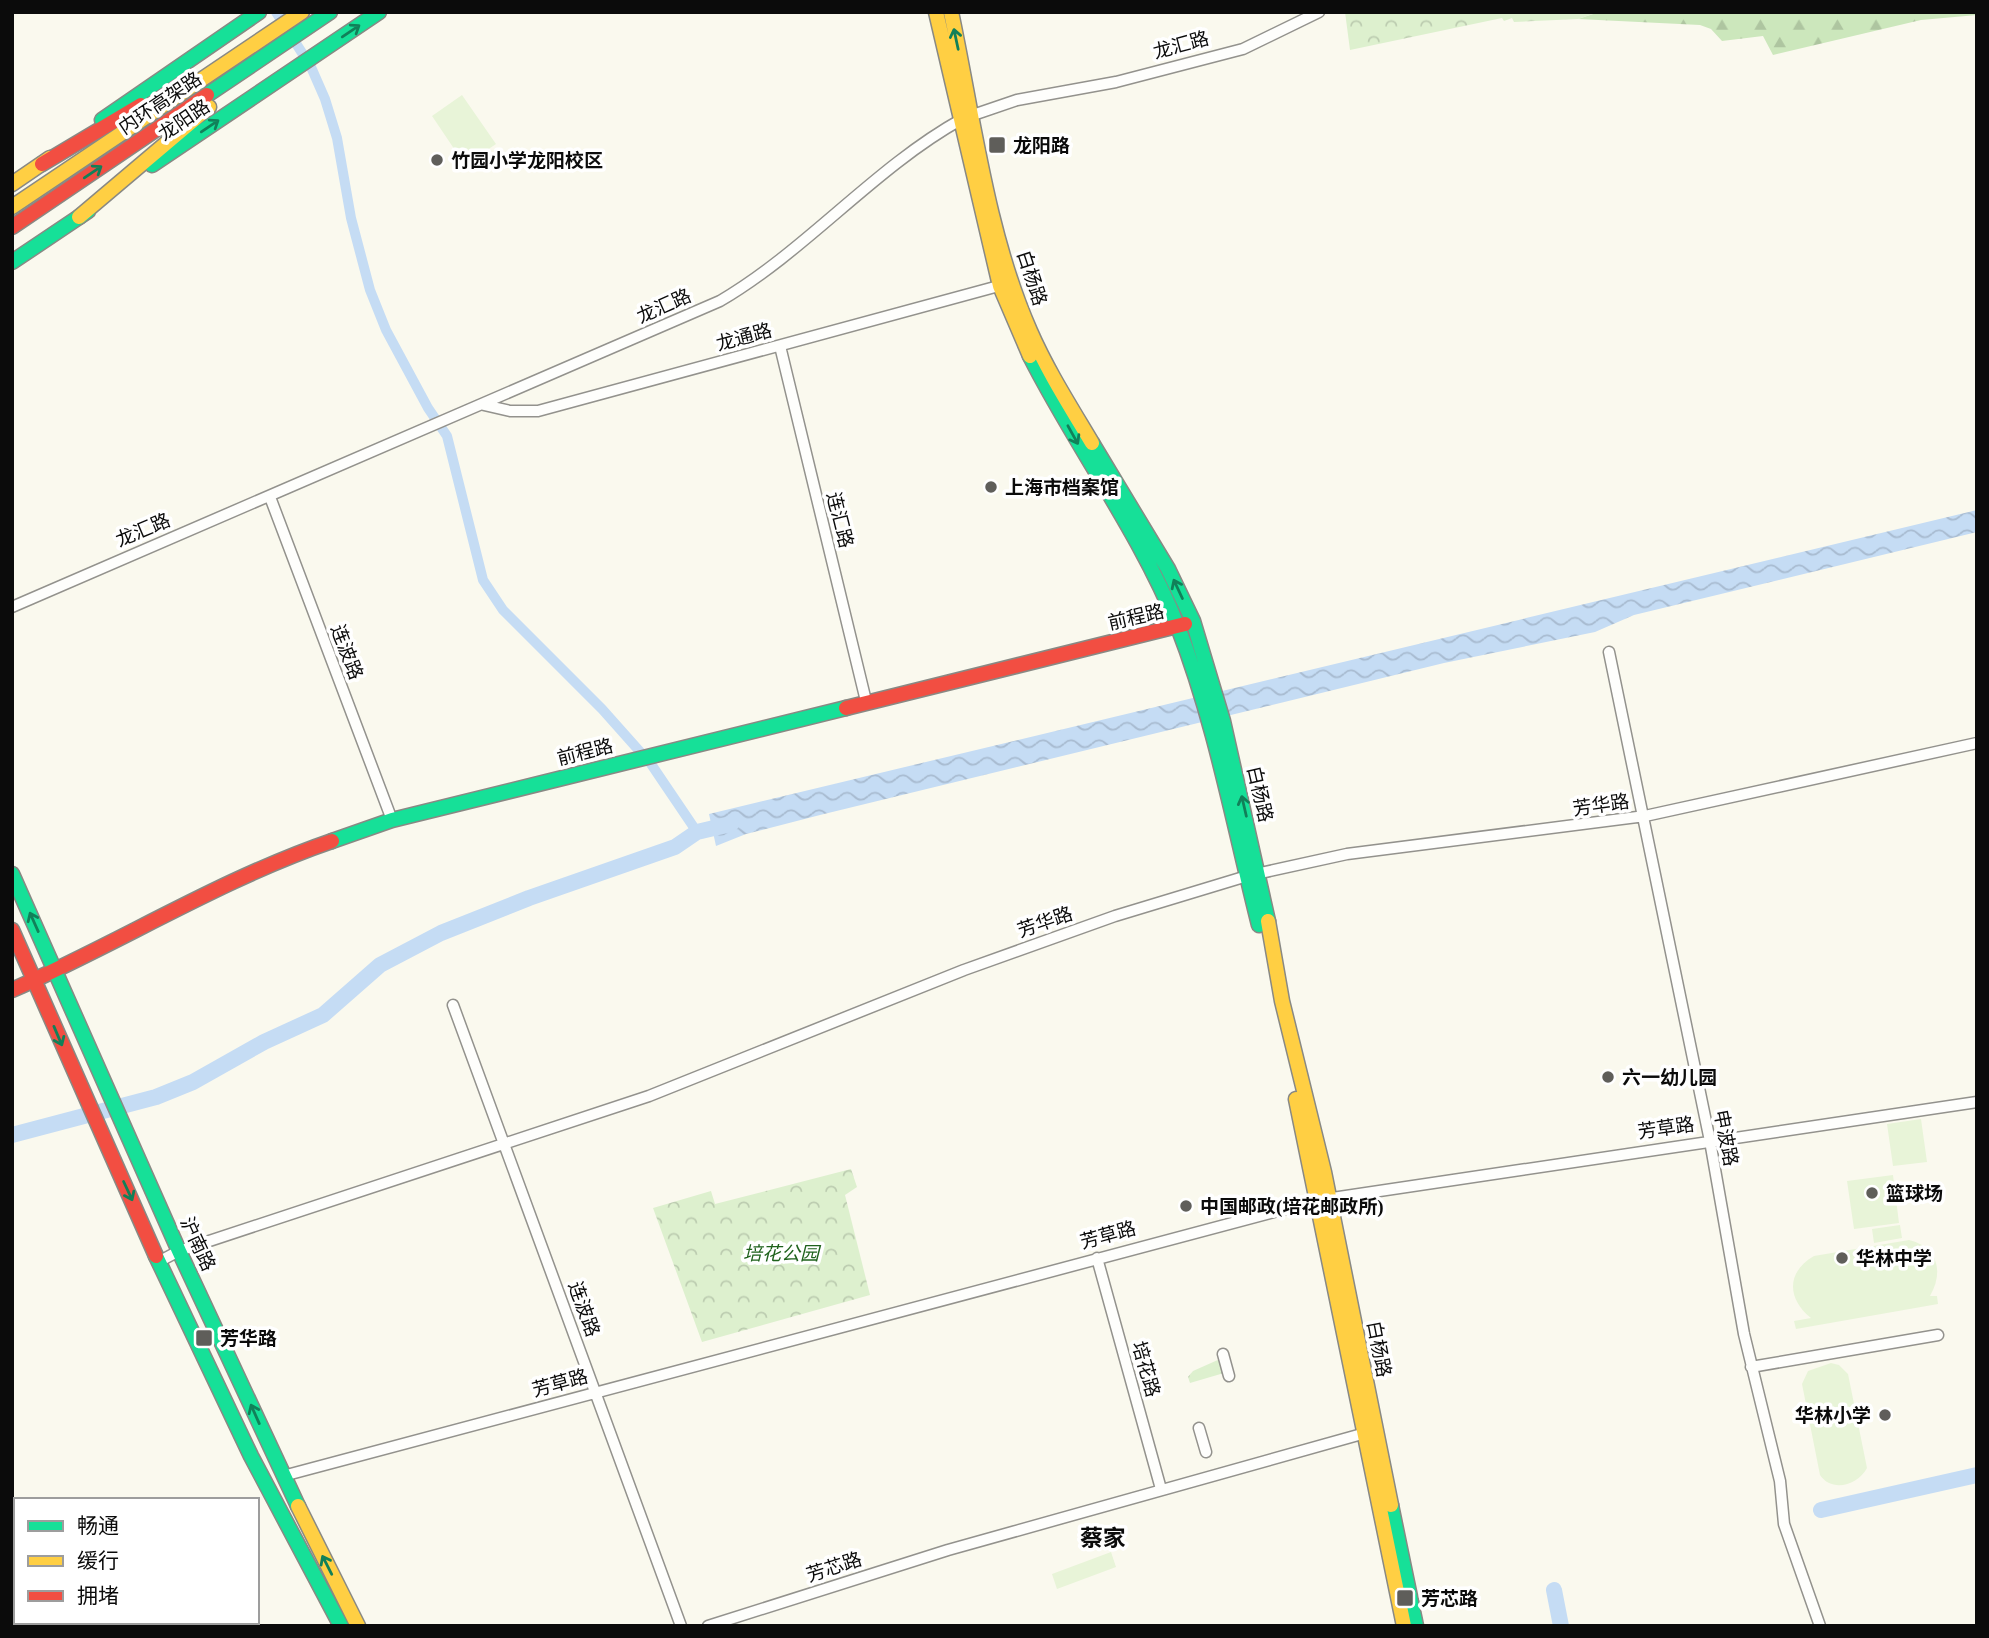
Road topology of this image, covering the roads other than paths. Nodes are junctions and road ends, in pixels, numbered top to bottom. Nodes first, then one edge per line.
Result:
1 (330, 12) edge
2 (342, 12) edge
3 (379, 12) edge
4 (936, 12) edge
5 (951, 12) edge
6 (1319, 12) edge
7 (298, 13) edge
8 (256, 14) edge
9 (1309, 15) edge
10 (310, 31) junction
11 (264, 33) junction
12 (277, 54) junction
13 (967, 117) junction
14 (42, 164) junction
15 (12, 184) edge
16 (12, 207) edge
17 (79, 217) junction
18 (12, 227) edge
19 (12, 262) edge
20 (1006, 284) junction
21 (780, 346) junction
22 (484, 405) junction
23 (270, 496) junction
24 (12, 607) edge
25 (1193, 621) junction
26 (1178, 627) junction
27 (1609, 652) dead end
28 (866, 702) junction
29 (1216, 723) junction
30 (1977, 743) edge
31 (1645, 817) junction
32 (392, 820) junction
33 (12, 874) edge
34 (1253, 874) junction
35 (12, 930) edge
36 (56, 971) junction
37 (34, 979) junction
38 (12, 990) edge
39 (453, 1005) dead end
40 (1977, 1102) edge
41 (1710, 1141) junction
42 (505, 1146) junction
43 (1324, 1199) junction
44 (179, 1251) junction
45 (1097, 1258) junction
46 (160, 1261) junction
47 (1938, 1335) dead end
48 (1223, 1354) dead end
49 (1751, 1367) junction
50 (1229, 1376) dead end
51 (596, 1394) junction
52 (1199, 1428) dead end
53 (1370, 1431) junction
54 (1206, 1452) dead end
55 (283, 1476) junction
56 (265, 1485) junction
57 (1161, 1489) junction
58 (341, 1626) edge
59 (358, 1626) edge
60 (681, 1626) edge
61 (708, 1626) edge
62 (1404, 1626) edge
63 (1416, 1626) edge
64 (1820, 1626) edge

1 - 10 main road, 内环高架路
2 - 10 main road
17 -> 3 main road, 龙阳路
4 - 13 main road, 白杨路
13 -> 5 main road, 白杨路
6 - 9 street, 龙汇路
7 - 11 main road, 内环高架路
8 - 14 main road
9 - 13 street, 龙汇路
10 - 12 main road, 内环高架路
11 - 14 main road
11 - 16 main road, 内环高架路
12 - 17 main road
18 -> 12 main road, 内环高架路
13 - 20 main road, 白杨路
13 - 22 street, 龙汇路
14 - 15 main road
17 - 19 main road, 龙阳路
20 - 21 street, 龙通路
25 -> 20 main road, 白杨路
20 -> 26 main road, 白杨路
21 - 22 street, 龙通路
21 - 28 street, 连汇路
22 - 23 street, 龙汇路
23 - 24 street, 龙汇路
23 - 32 street, 连波路
25 - 26 main road, 前程路
25 - 29 main road, 白杨路
26 - 28 main road, 前程路
26 - 29 main road, 白杨路
27 - 31 street, 申波路
28 - 32 main road, 前程路
29 - 34 main road, 白杨路
30 - 31 street, 芳华路
31 - 34 street, 芳华路
31 - 41 street, 申波路
32 - 36 main road, 前程路
36 -> 33 main road, 沪南路
34 - 42 street, 芳华路
34 - 43 main road, 白杨路
35 - 37 main road
36 - 37 main road, 前程路
36 - 44 main road, 沪南路
37 - 38 main road, 前程路
37 -> 46 main road
39 - 42 street, 连波路
40 - 41 street, 芳草路
41 - 43 street, 芳草路
41 - 49 street, 申波路
42 - 44 street, 芳华路
42 - 51 street, 连波路
43 - 45 street, 芳草路
43 - 53 main road, 白杨路
44 - 46 street, 芳华路
55 -> 44 main road, 沪南路
45 - 51 street, 芳草路
45 - 57 street, 培花路
46 - 56 main road
47 - 49 street
48 - 50 street
49 - 64 street, 申波路
51 - 55 street, 芳草路
51 - 60 street, 连波路
52 - 54 street
53 - 57 street, 芳芯路
53 - 62 main road, 白杨路
53 - 63 main road, 白杨路
55 - 56 main road, 芳草路
59 -> 55 main road, 沪南路
56 - 58 main road
57 - 61 street, 芳芯路

